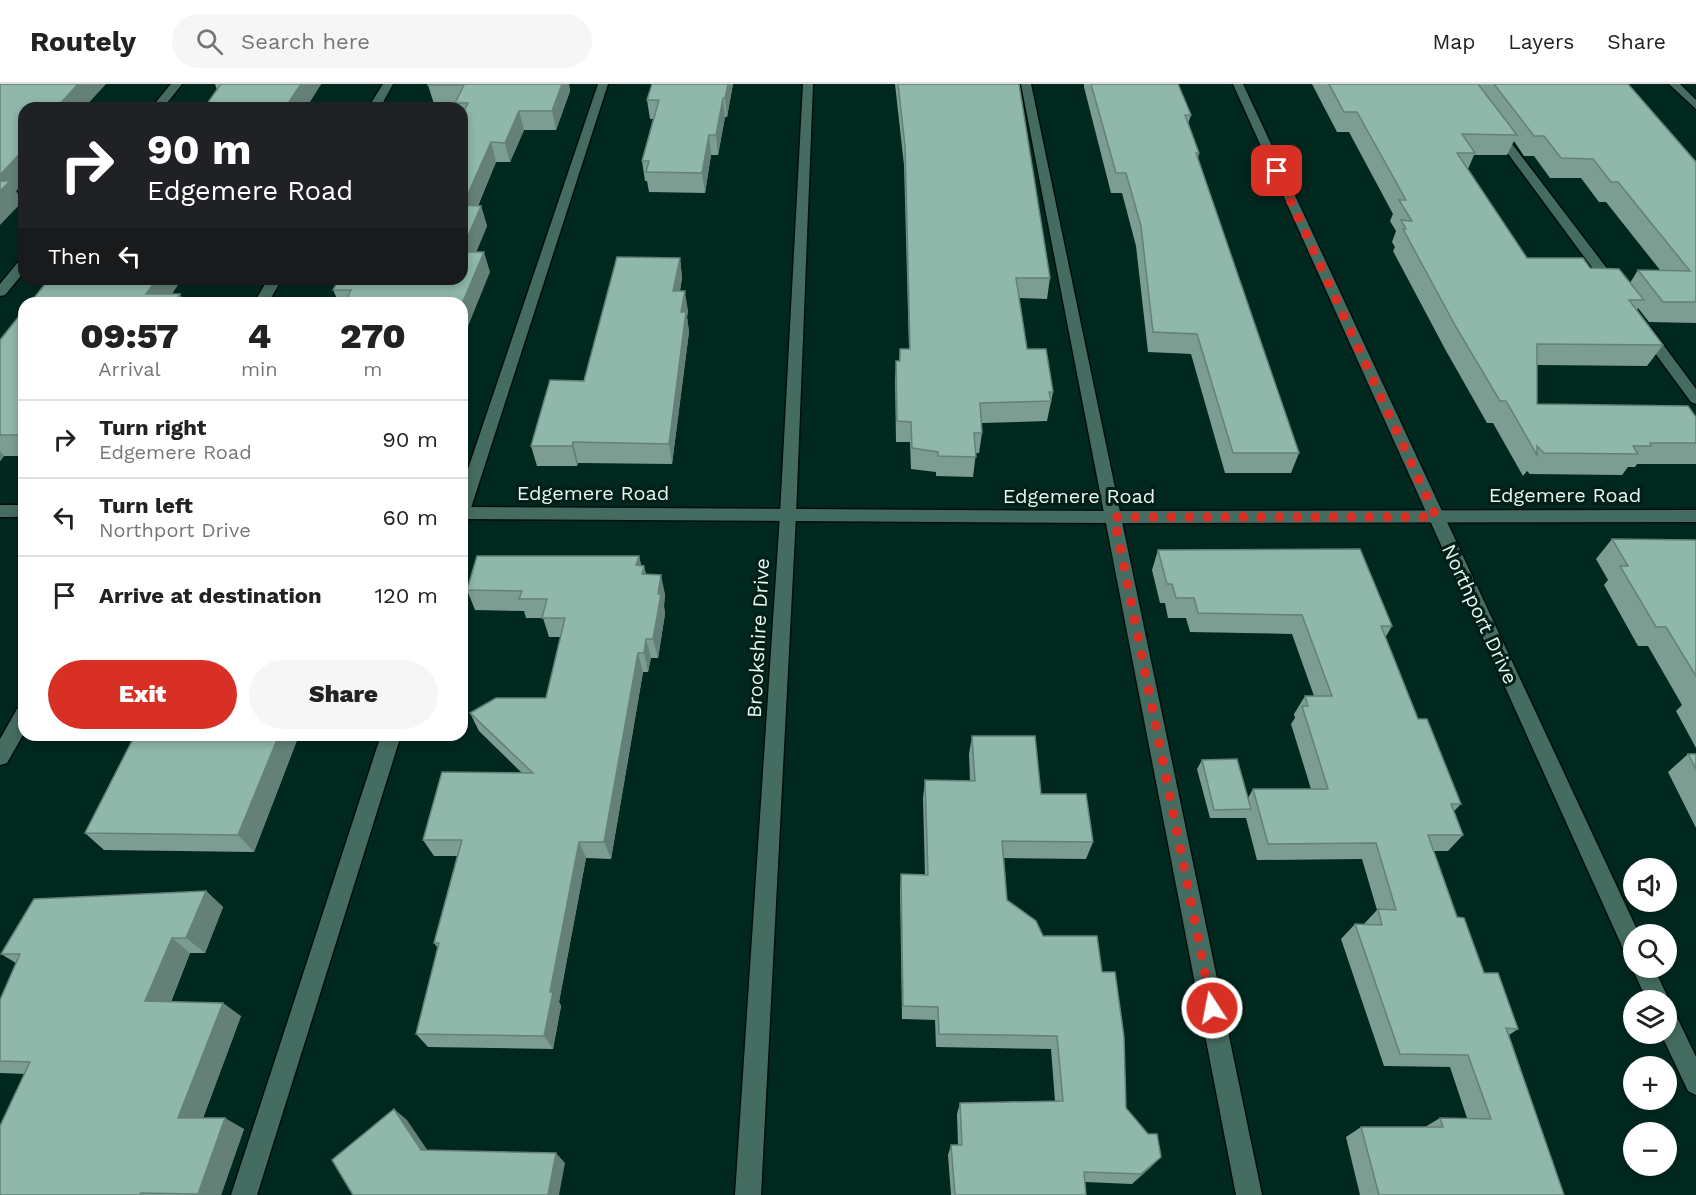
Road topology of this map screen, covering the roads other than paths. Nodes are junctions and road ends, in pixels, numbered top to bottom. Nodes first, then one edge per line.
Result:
1 (177, 84) edge
2 (388, 84) edge
3 (603, 84) edge
4 (808, 84) edge
5 (1026, 84) edge
6 (1238, 84) edge
7 (1674, 84) edge
8 (162, 102) edge
9 (378, 102) edge
10 (1696, 106) edge
11 (1490, 122) edge
12 (18, 271) edge
13 (0, 292) edge
14 (1618, 294) edge
15 (1639, 322) edge
16 (1696, 399) edge
17 (468, 494) edge
18 (0, 511) edge
19 (18, 511) edge
20 (468, 512) edge
21 (788, 516) junction
22 (1696, 516) edge
23 (1114, 517) junction
24 (1436, 517) junction
25 (18, 726) edge
26 (389, 741) edge
27 (0, 757) edge
28 (1623, 924) edge
29 (1677, 1042) edge
30 (1696, 1083) edge
31 (244, 1195) edge
32 (748, 1195) edge
33 (1249, 1195) edge

1 - 8 street
2 - 9 street
3 - 17 street
4 - 21 street, Brookshire Drive
5 - 23 street
6 - 24 street, Northport Drive
7 - 10 street
11 - 14 street
12 - 13 street
15 - 16 street
18 - 19 street
20 - 21 street, Edgemere Road
21 - 23 street, Edgemere Road
21 - 32 street, Brookshire Drive
22 - 24 street, Edgemere Road
23 - 24 street, Edgemere Road
23 - 33 street
24 - 28 street, Northport Drive
25 - 27 street
26 - 31 street
29 - 30 street

